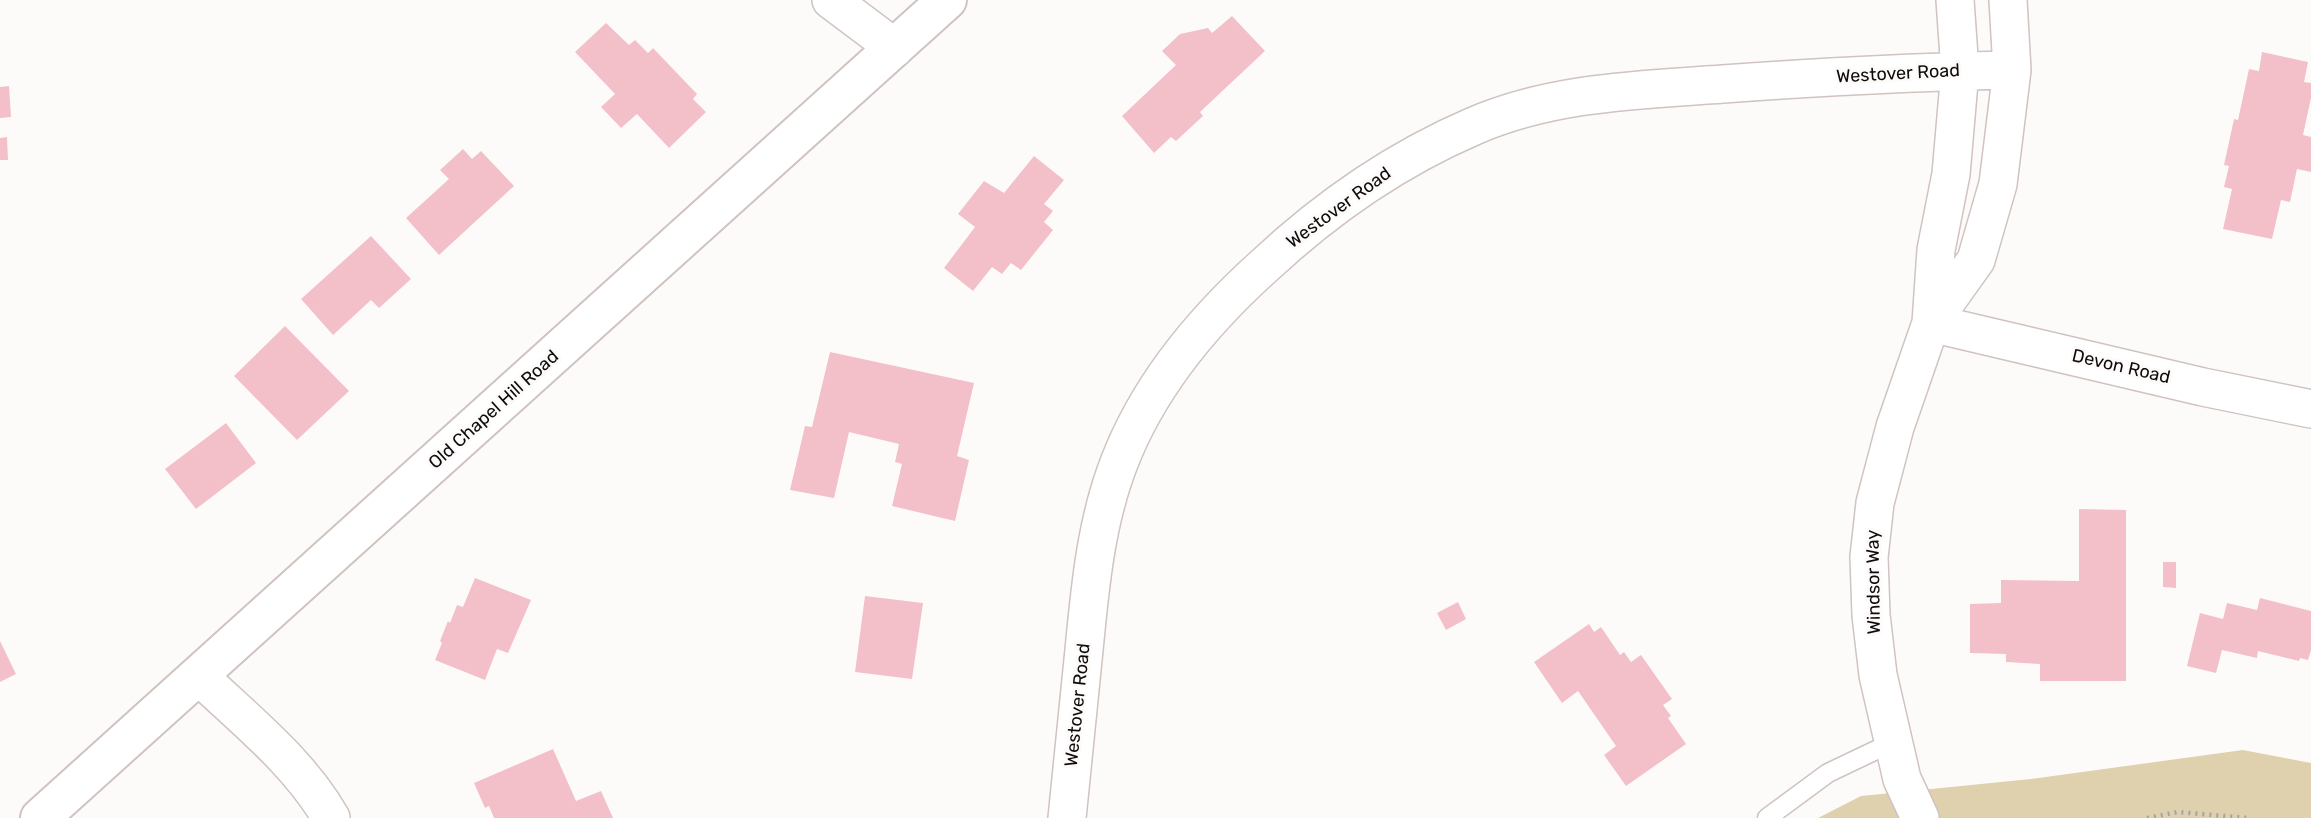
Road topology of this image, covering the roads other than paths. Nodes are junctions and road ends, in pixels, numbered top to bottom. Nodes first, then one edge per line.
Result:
1 (831, 0) edge
2 (947, 0) edge
3 (1955, 0) edge
4 (2008, 0) edge
5 (895, 48) junction
6 (2012, 70) junction
7 (1960, 71) junction
8 (1931, 323) junction
9 (2311, 409) edge
10 (199, 676) junction
11 (1893, 742) junction
12 (1917, 811) edge
13 (40, 818) edge
14 (331, 818) edge
15 (1067, 818) edge
16 (1767, 818) edge

1 - 5 street
2 - 5 street, Old Chapel Hill Road
3 - 7 street, Windsor Way
4 - 6 street, Windsor Way
5 - 10 street, Old Chapel Hill Road
6 - 7 street, Westover Road
6 - 8 street, Windsor Way
7 - 8 street, Windsor Way
7 - 15 street, Westover Road
8 - 9 street, Devon Road
8 - 11 street, Windsor Way
10 - 13 street, Old Chapel Hill Road
10 - 14 street
11 - 12 street, Windsor Way
11 - 16 lane

